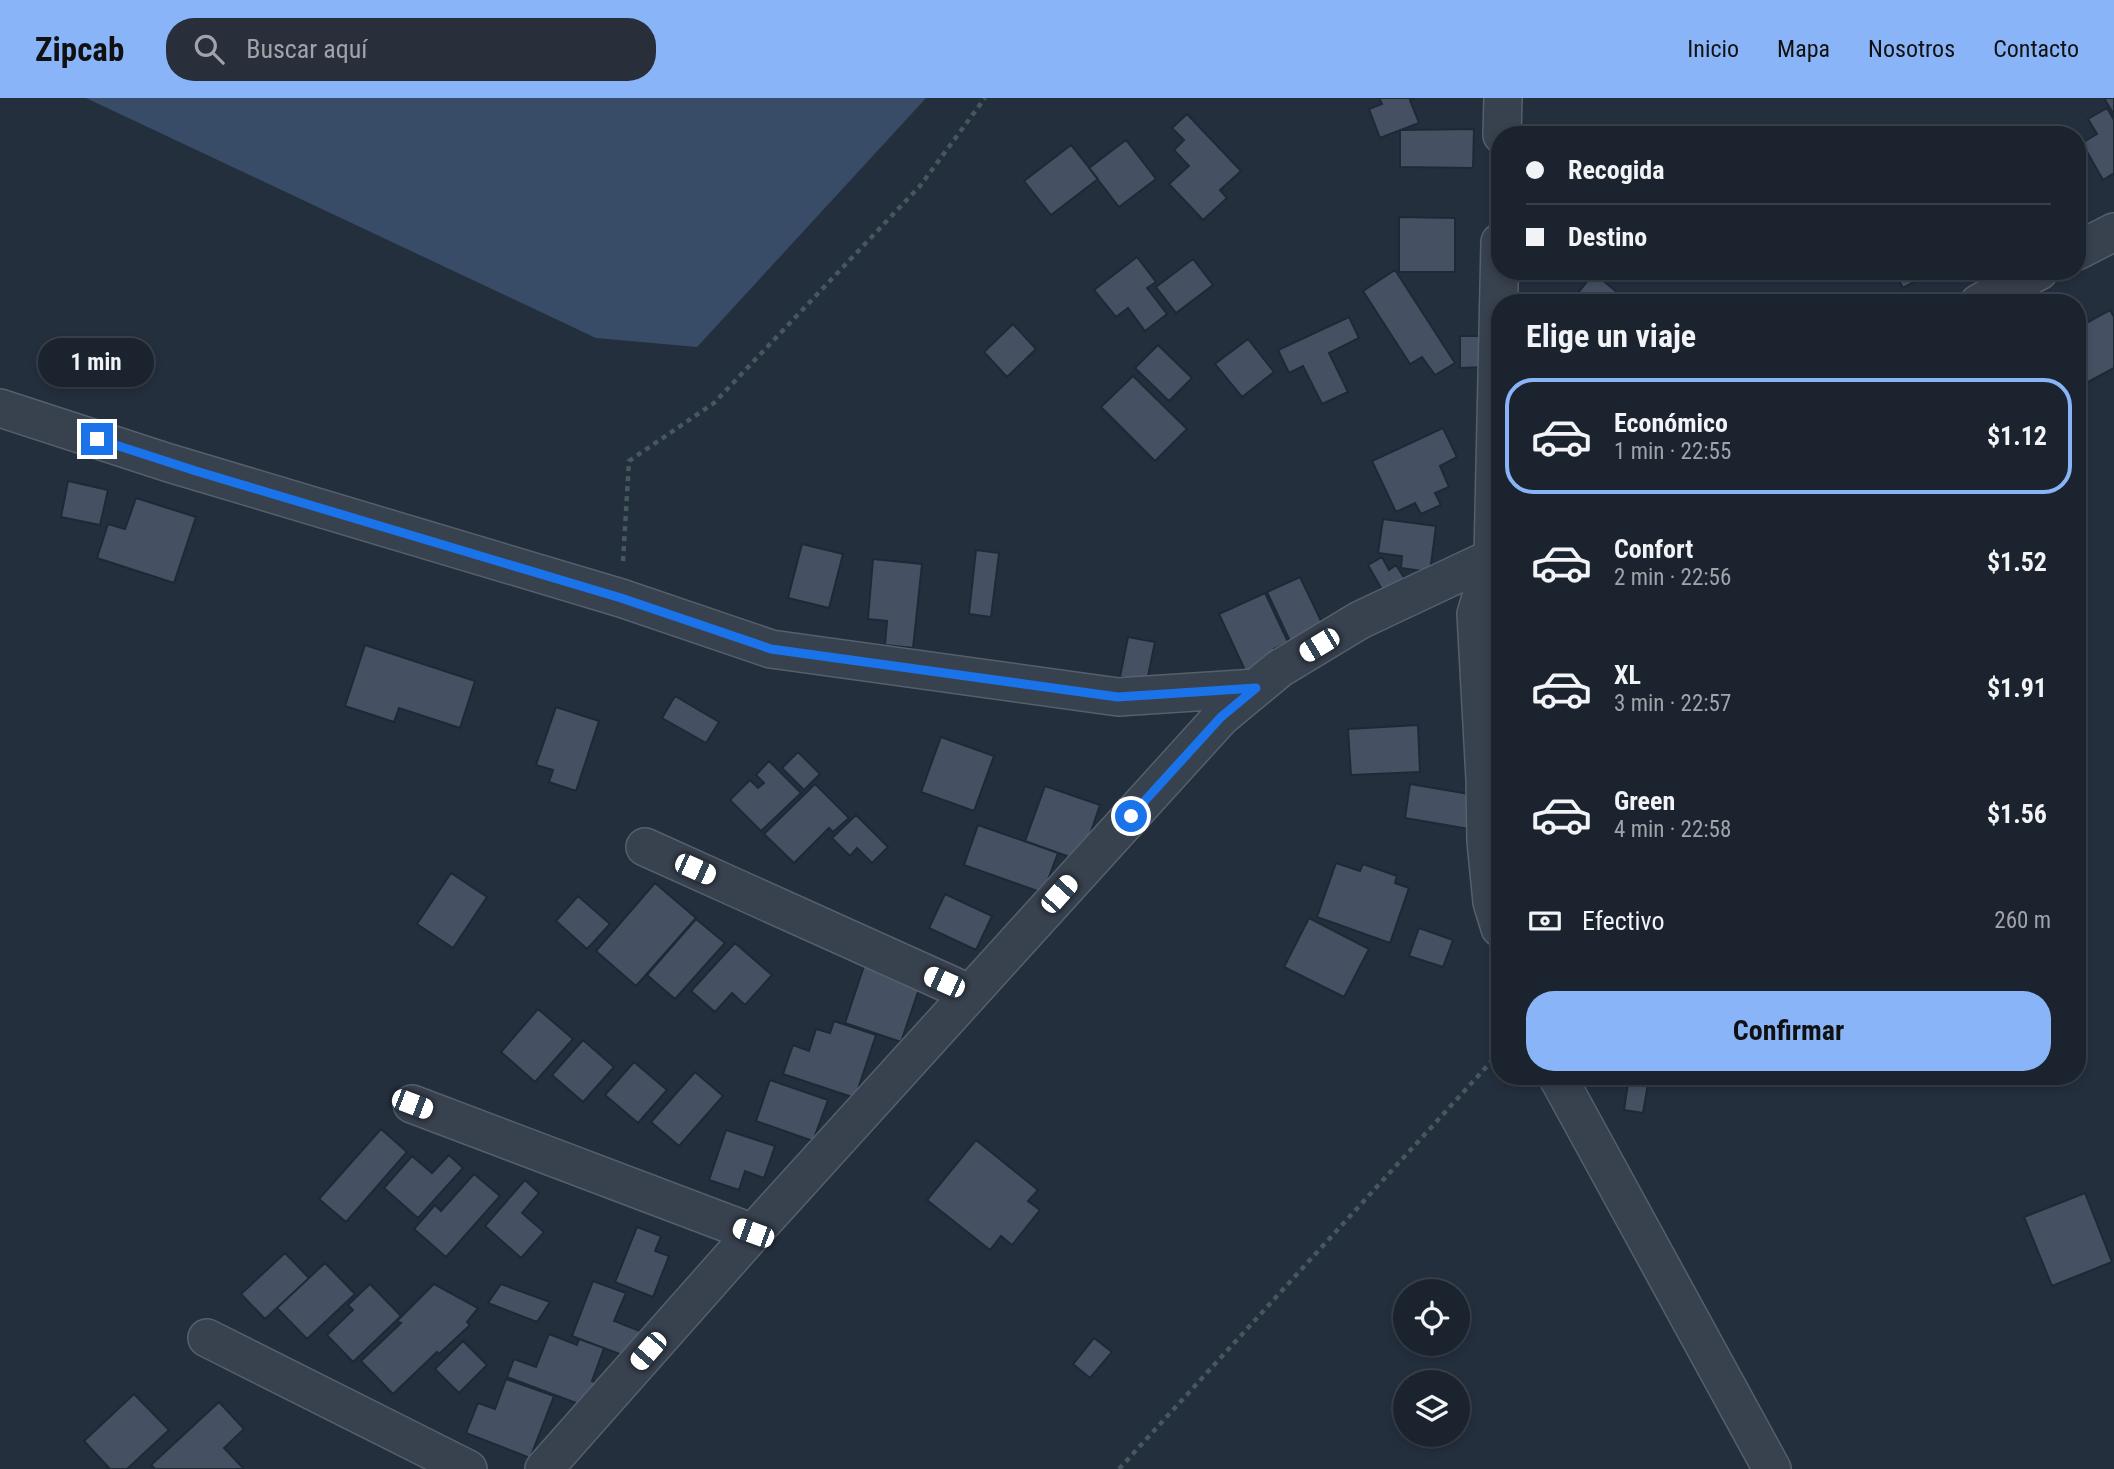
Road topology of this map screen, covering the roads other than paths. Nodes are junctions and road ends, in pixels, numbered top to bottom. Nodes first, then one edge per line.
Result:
1 (1503, 98) edge
2 (1502, 126) edge
3 (2114, 232) edge
4 (2086, 246) edge
5 (2022, 280) edge
6 (1996, 294) edge
7 (0, 408) edge
8 (1491, 559) edge
9 (1491, 573) edge
10 (1256, 688) junction
11 (645, 847) dead end
12 (1491, 892) edge
13 (970, 993) junction
14 (1562, 1085) edge
15 (412, 1104) dead end
16 (753, 1233) junction
17 (206, 1338) dead end
18 (468, 1469) edge
19 (544, 1469) edge
20 (1772, 1469) edge

1 - 2 street
3 - 4 street
5 - 6 street
7 - 10 street
8 - 10 street
9 - 12 street
10 - 13 street
11 - 13 street
13 - 16 street
14 - 20 street
15 - 16 street
16 - 19 street
17 - 18 street

